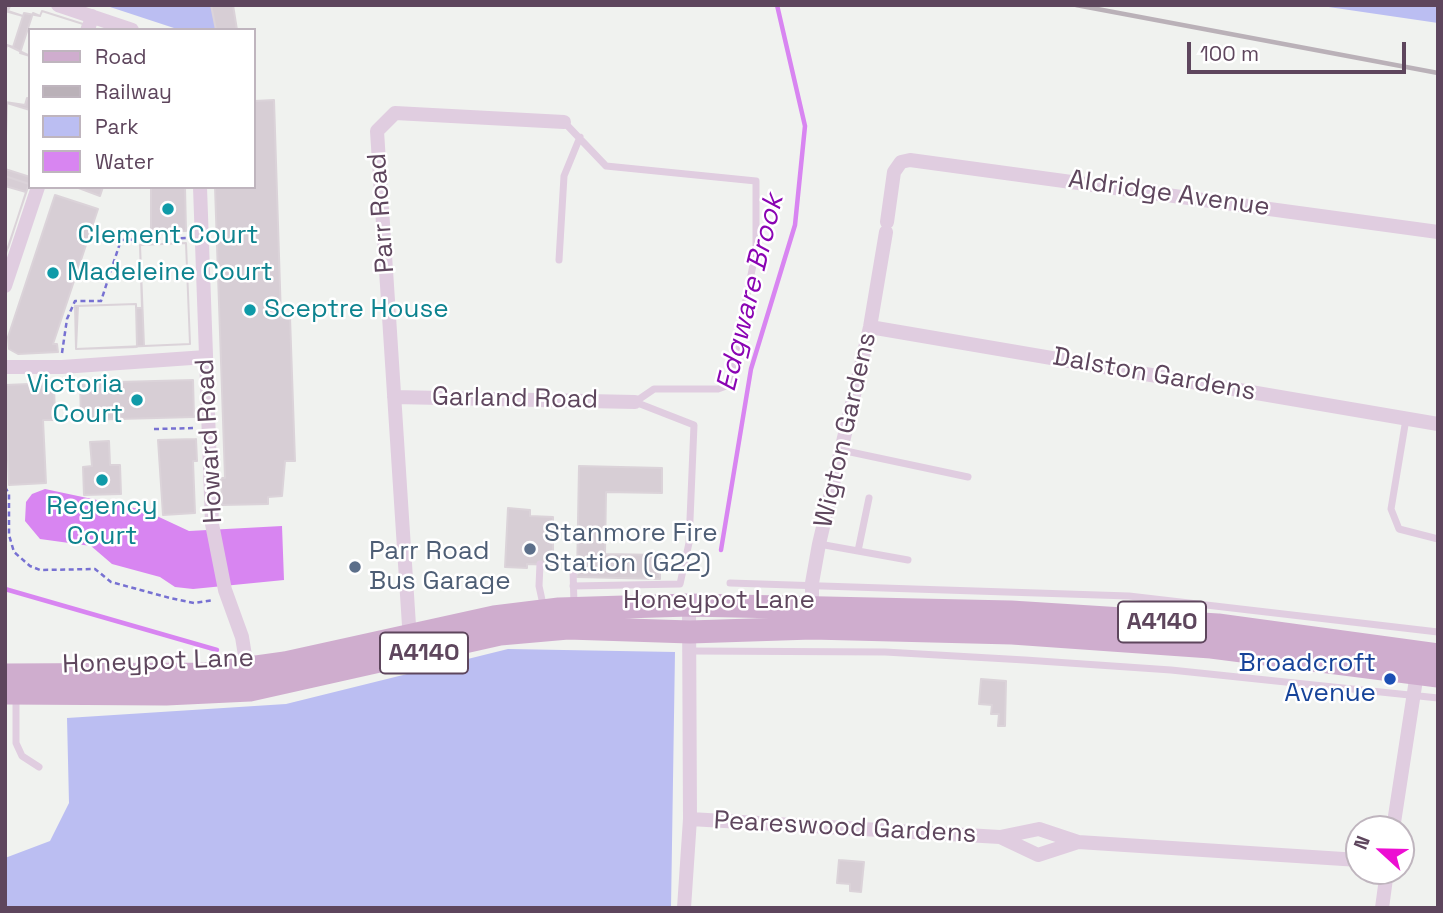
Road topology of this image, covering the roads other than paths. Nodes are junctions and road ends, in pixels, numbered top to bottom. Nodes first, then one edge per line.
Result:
1 (58, 5) edge
2 (90, 23) edge
3 (120, 28) edge
4 (564, 122) joint
5 (580, 137) junction
6 (901, 162) joint
7 (37, 189) edge
8 (200, 189) edge
9 (1438, 232) edge
10 (559, 260) dead end
11 (5, 286) edge
12 (870, 327) junction
13 (206, 357) junction
14 (5, 367) edge
15 (394, 397) junction
16 (635, 402) junction
17 (1407, 417) junction
18 (1438, 424) edge
19 (840, 450) junction
20 (968, 477) dead end
21 (869, 498) dead end
22 (1438, 539) edge
23 (819, 544) junction
24 (858, 551) junction
25 (908, 560) dead end
26 (540, 564) dead end
27 (573, 571) dead end
28 (730, 583) dead end
29 (812, 583) junction
30 (689, 605) junction
31 (575, 608) junction
32 (544, 611) junction
33 (1219, 615) junction
34 (812, 618) junction
35 (1438, 632) edge
36 (690, 642) junction
37 (411, 646) junction
38 (1438, 655) edge
39 (248, 679) junction
40 (1423, 681) edge
41 (9, 687) edge
42 (1438, 698) edge
43 (38, 767) dead end
44 (1396, 815) edge
45 (690, 819) junction
46 (1000, 837) junction
47 (1077, 842) junction
48 (1345, 859) edge
49 (1385, 885) edge
50 (684, 908) edge
51 (1382, 908) edge

1 - 2 street
2 - 3 street
4 - 5 lane
4 - 15 street, Parr Road
5 - 10 lane
5 - 16 lane
6 - 9 street, Aldridge Avenue
6 - 12 street, Wigton Gardens
7 - 11 street
8 - 13 street, Howard Road
12 - 17 street, Dalston Gardens
12 - 19 street, Wigton Gardens
13 - 14 street
13 - 39 street, Howard Road
15 - 16 street, Garland Road
15 - 37 street, Parr Road
16 - 31 lane
17 - 18 street, Dalston Gardens
17 - 22 lane
19 - 20 lane
19 - 23 street, Wigton Gardens
21 - 24 lane
23 - 24 lane
23 - 29 street, Wigton Gardens
24 - 25 lane
26 - 32 lane
27 - 31 lane
28 - 29 lane
29 - 33 lane
29 - 34 street, Wigton Gardens
30 - 31 main road, Honeypot Lane / A4140
30 - 34 main road, Honeypot Lane / A4140
30 - 36 street
31 - 32 main road, Honeypot Lane / A4140
31 - 36 main road, Honeypot Lane / A4140
31 - 37 main road, Honeypot Lane / A4140
32 - 37 main road, Honeypot Lane / A4140
33 - 34 main road, Honeypot Lane / A4140
33 - 35 lane
33 - 38 main road, Honeypot Lane / A4140
34 - 36 main road, Honeypot Lane / A4140
34 - 40 main road, Honeypot Lane / A4140
36 - 40 lane
36 - 45 street
37 - 39 main road, Honeypot Lane / A4140
39 - 41 main road, Honeypot Lane / A4140
40 - 42 lane
40 - 44 street
41 - 43 lane
45 - 46 street, Peareswood Gardens
45 - 50 street
46 - 47 street, Peareswood Gardens
46 - 47 street, Peareswood Gardens
47 - 48 street, Peareswood Gardens
49 - 51 street

